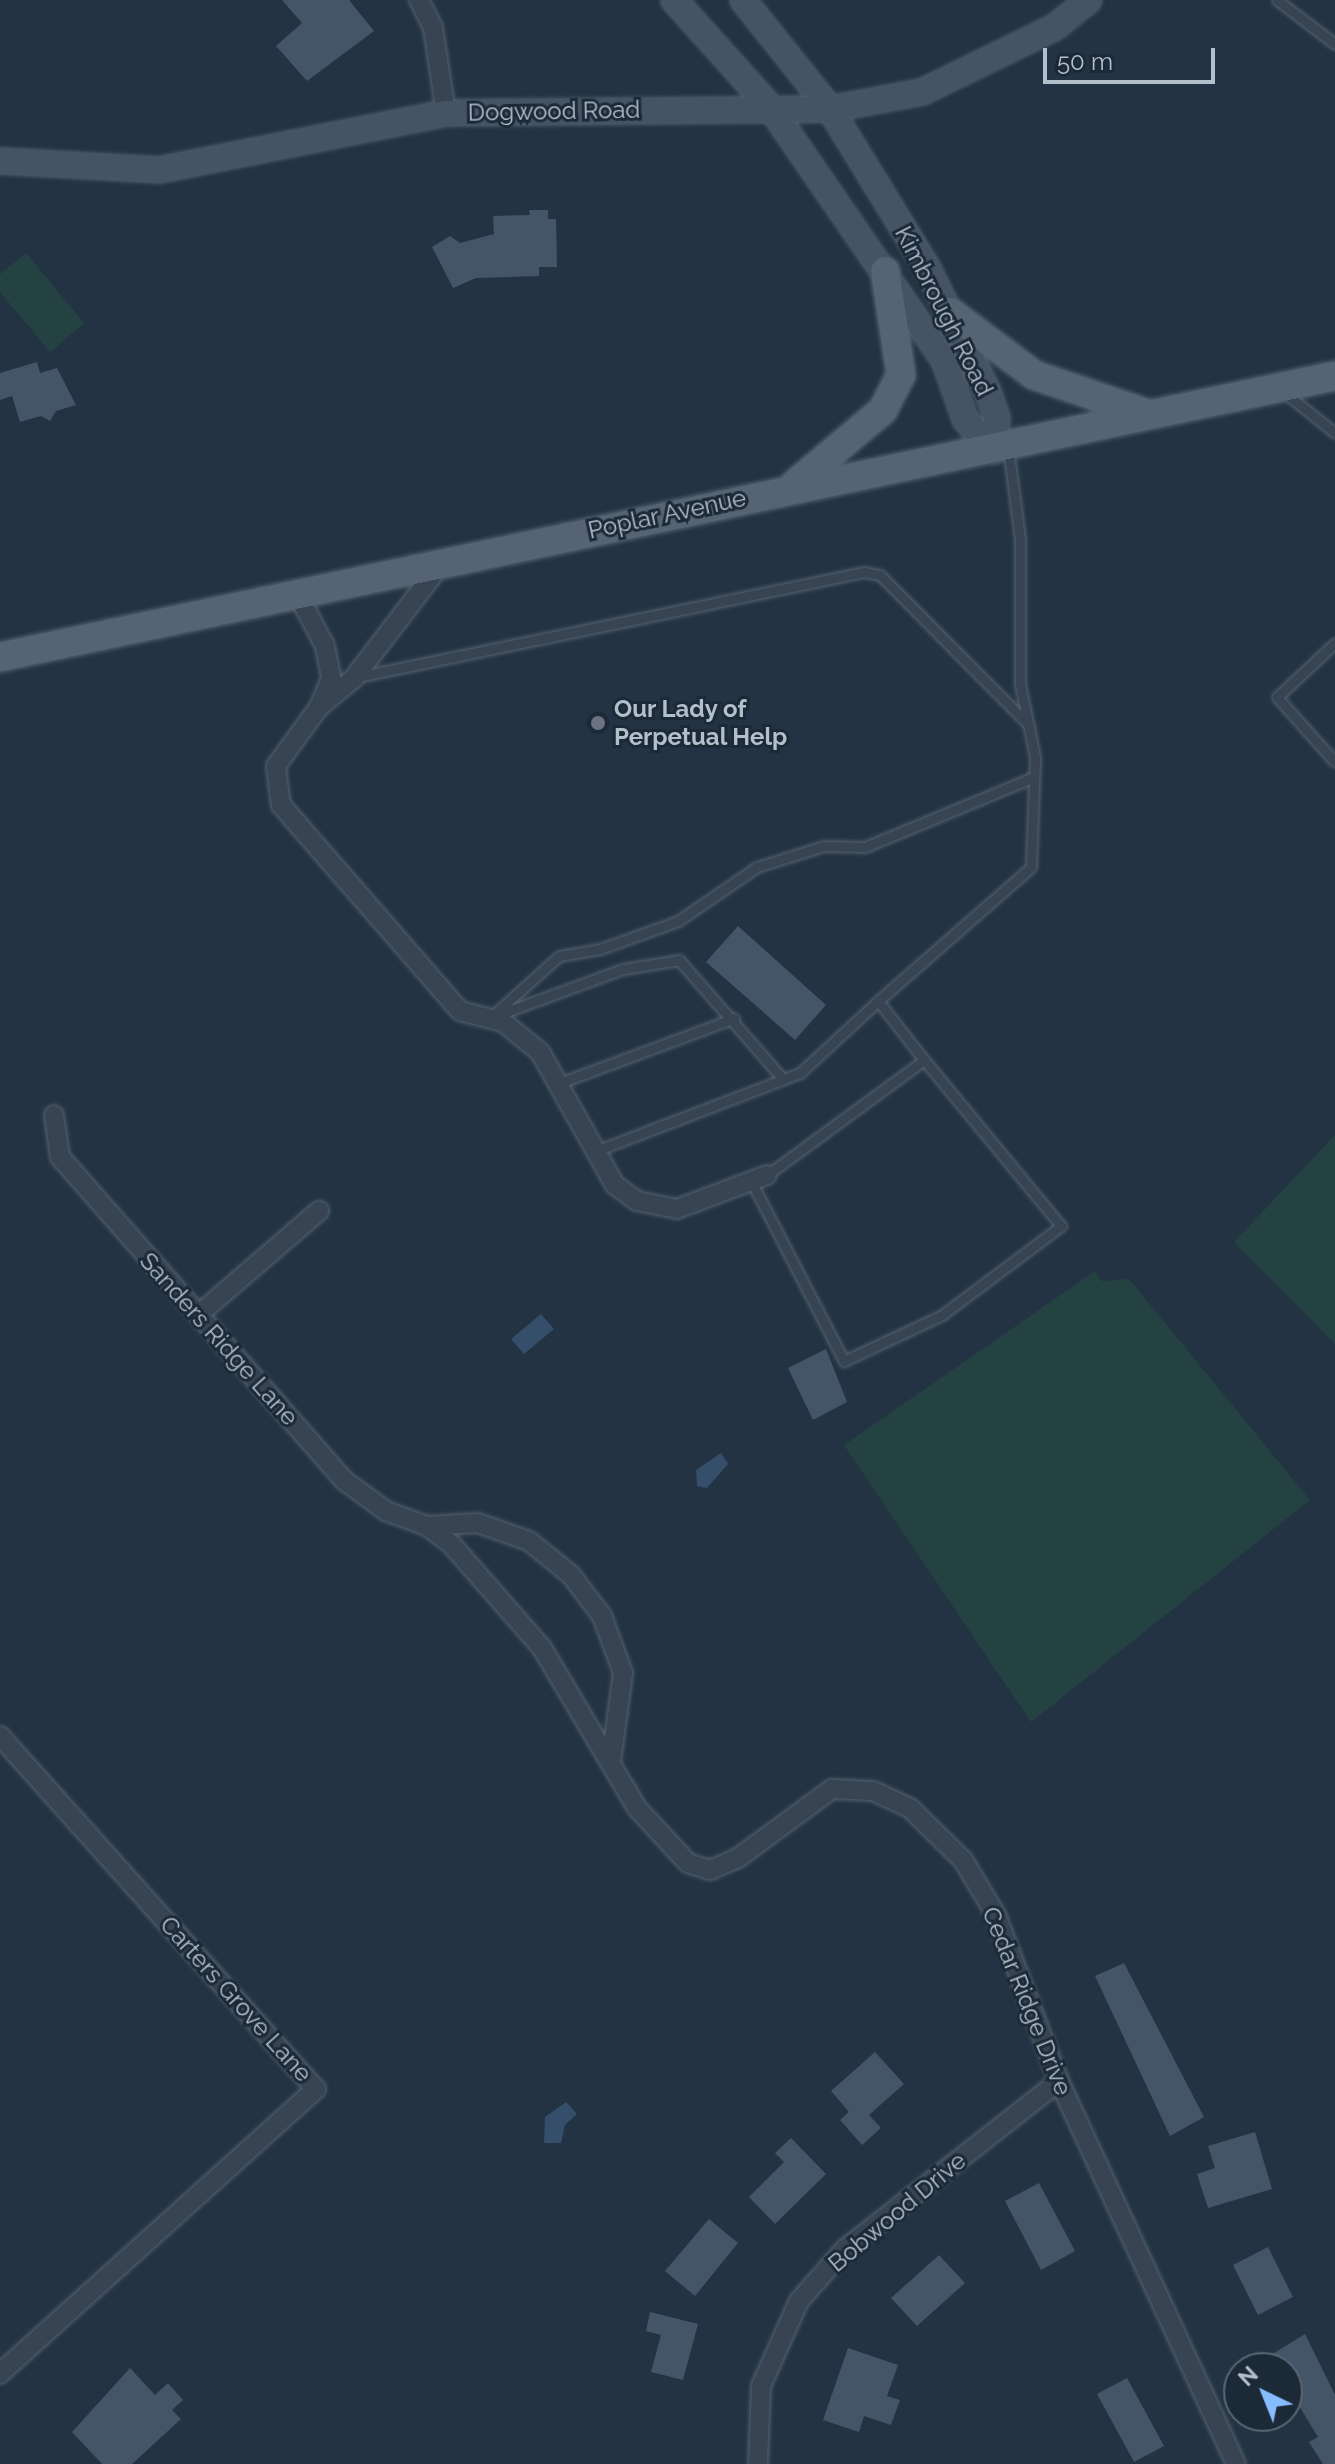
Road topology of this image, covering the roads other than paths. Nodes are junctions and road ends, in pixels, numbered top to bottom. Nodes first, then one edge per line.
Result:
1 (419, 0) edge
2 (674, 0) edge
3 (743, 0) edge
4 (1089, 0) edge
5 (1278, 1) edge
6 (1335, 44) edge
7 (770, 107) junction
8 (830, 109) junction
9 (446, 113) junction
10 (0, 161) edge
11 (885, 271) junction
12 (950, 312) junction
13 (1335, 376) edge
14 (1278, 388) junction
15 (1150, 414) junction
16 (1335, 433) edge
17 (1000, 449) junction
18 (791, 487) junction
19 (443, 562) junction
20 (297, 593) junction
21 (1335, 643) edge
22 (0, 657) edge
23 (354, 678) junction
24 (319, 707) junction
25 (1029, 725) junction
26 (1335, 762) edge
27 (1034, 777) junction
28 (878, 1001) junction
29 (491, 1017) junction
30 (734, 1018) junction
31 (924, 1060) junction
32 (781, 1077) junction
33 (557, 1084) junction
34 (54, 1115) dead end
35 (592, 1153) junction
36 (759, 1178) junction
37 (319, 1211) dead end
38 (198, 1315) junction
39 (427, 1526) junction
40 (0, 1736) edge
41 (611, 1761) junction
42 (637, 1808) joint
43 (1059, 2081) junction
44 (0, 2374) edge
45 (758, 2464) edge
46 (1236, 2464) edge

1 - 9 street
2 - 7 street, Kimbrough Road
3 - 8 street, Kimbrough Road
4 - 8 street, Dogwood Road
5 - 6 lane
7 - 8 street, Dogwood Road
7 - 9 street, Dogwood Road
7 - 11 street, Kimbrough Road
8 - 12 street, Kimbrough Road
9 - 10 street, Dogwood Road
11 - 17 street, Kimbrough Road
11 - 18 main road
12 - 15 main road
12 - 17 street, Kimbrough Road
13 - 14 main road, Poplar Avenue
14 - 15 main road, Poplar Avenue
14 - 16 lane
15 - 17 main road, Poplar Avenue
17 - 18 main road, Poplar Avenue
17 - 25 lane
18 - 19 main road, Poplar Avenue
19 - 20 main road, Poplar Avenue
19 - 23 street
20 - 22 main road, Poplar Avenue
20 - 24 street
21 - 26 lane
23 - 24 street
23 - 25 lane
24 - 29 street
25 - 27 lane
27 - 28 lane
27 - 29 lane
28 - 31 lane
28 - 32 lane
29 - 30 lane
29 - 33 street
30 - 32 lane
30 - 33 lane
31 - 36 lane
31 - 36 lane
32 - 35 lane
33 - 35 street
34 - 38 street, Sanders Ridge Lane
35 - 36 street
37 - 38 street
38 - 39 street, Sanders Ridge Lane
39 - 41 street, Sanders Ridge Lane
39 - 41 street, Sanders Ridge Lane
40 - 44 street, Carters Grove Lane
41 - 42 street, Sanders Ridge Lane
42 - 43 street, Cedar Ridge Drive
43 - 45 street, Bobwood Drive
43 - 46 street, Cedar Ridge Drive

